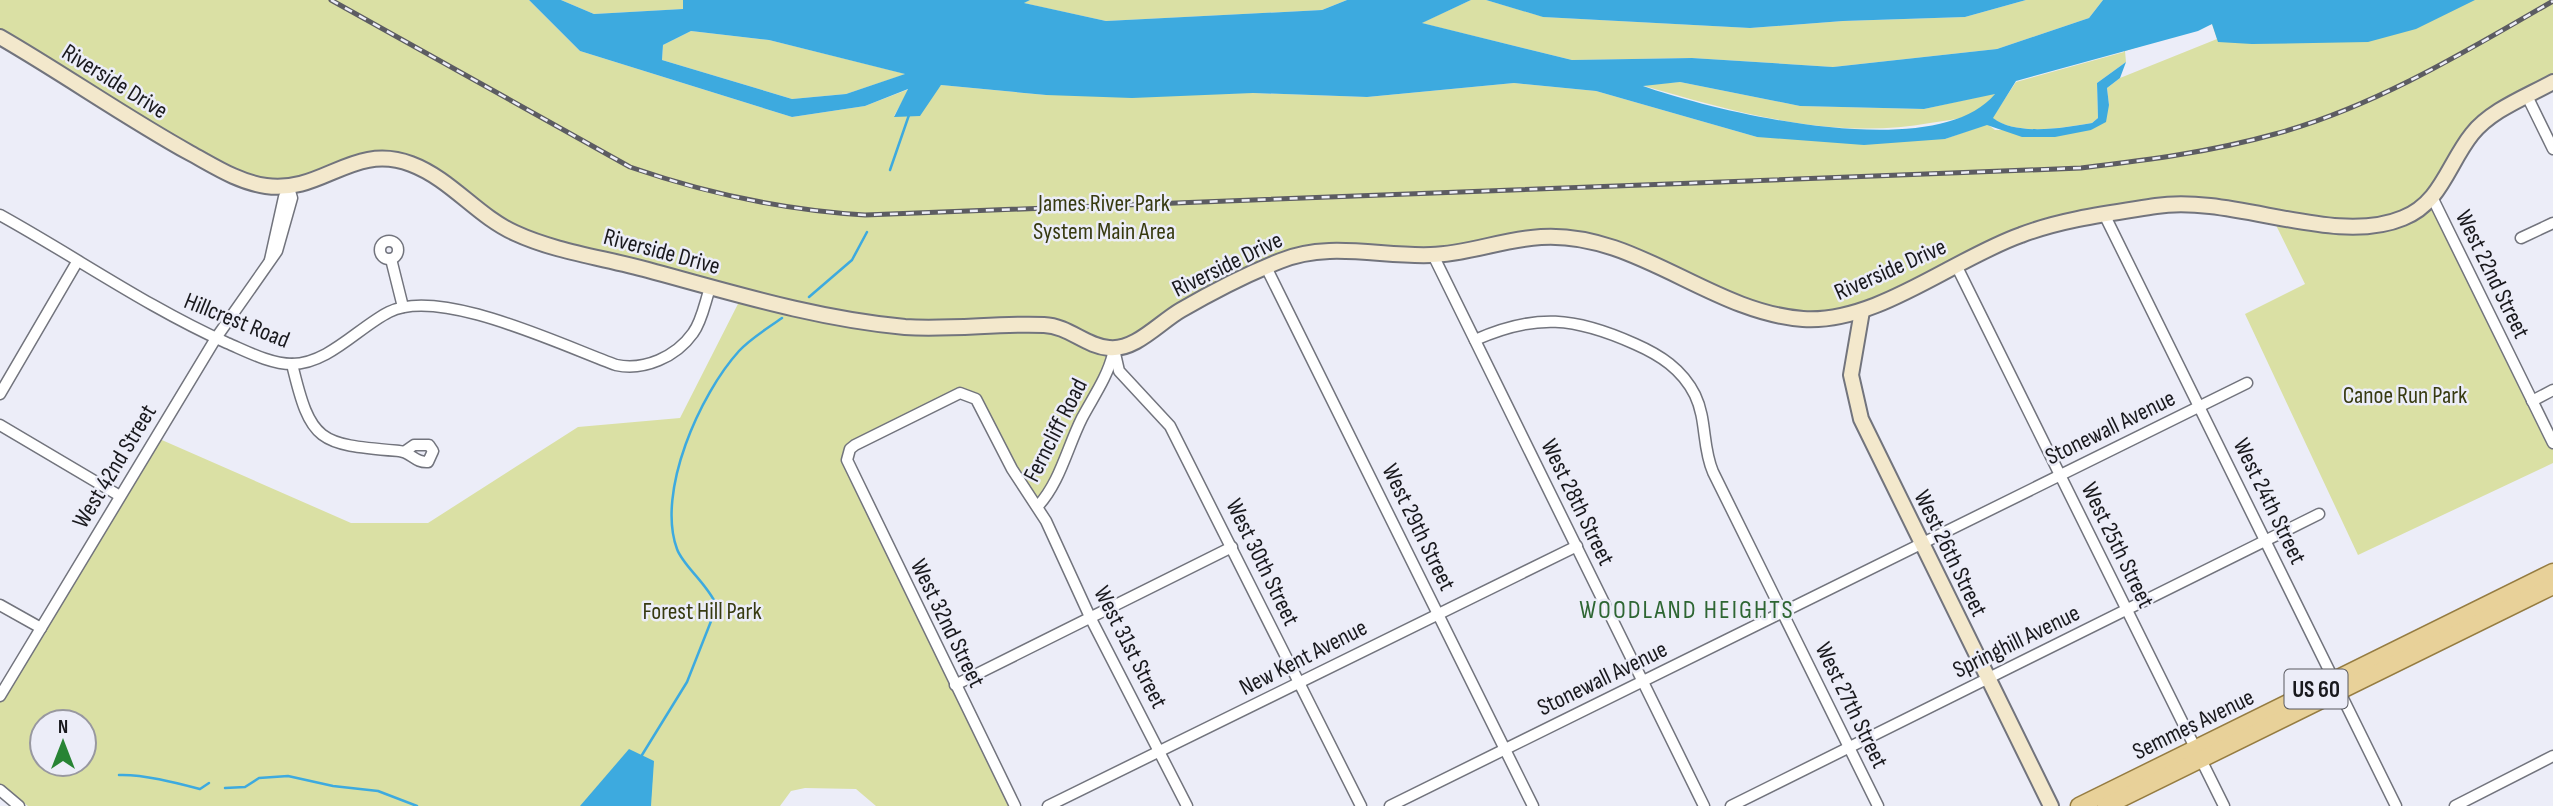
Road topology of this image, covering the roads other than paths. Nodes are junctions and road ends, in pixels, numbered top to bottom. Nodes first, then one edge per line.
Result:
1 (0, 37) edge
2 (2553, 82) edge
3 (2527, 96) junction
4 (2553, 149) edge
5 (289, 188) junction
6 (2433, 199) junction
7 (0, 215) edge
8 (2105, 216) junction
9 (2553, 223) edge
10 (2521, 238) dead end
11 (1433, 255) junction
12 (391, 259) dead end
13 (77, 262) junction
14 (1956, 265) junction
15 (1266, 267) junction
16 (710, 288) junction
17 (403, 307) junction
18 (1862, 311) junction
19 (216, 338) junction
20 (1475, 340) junction
21 (1114, 349) junction
22 (292, 364) junction
23 (2246, 383) dead end
24 (2553, 390) edge
25 (0, 394) edge
26 (2532, 401) junction
27 (2199, 406) junction
28 (0, 425) edge
29 (2553, 443) edge
30 (404, 452) dead end
31 (847, 457) joint
32 (2060, 475) junction
33 (121, 496) junction
34 (1038, 506) junction
35 (2319, 514) dead end
36 (2266, 541) junction
37 (1921, 543) junction
38 (1577, 546) junction
39 (1232, 548) junction
40 (2553, 572) edge
41 (2553, 586) edge
42 (0, 605) edge
43 (2126, 609) junction
44 (1783, 612) junction
45 (1438, 613) junction
46 (1090, 617) junction
47 (41, 628) junction
48 (1988, 678) junction
49 (1643, 681) junction
50 (1299, 683) junction
51 (955, 685) junction
52 (2337, 686) junction
53 (0, 696) edge
54 (1850, 748) junction
55 (1505, 749) junction
56 (1160, 752) junction
57 (2199, 754) junction
58 (2553, 756) edge
59 (0, 790) edge
60 (19, 806) edge
61 (1015, 806) edge
62 (1048, 806) edge
63 (1187, 806) edge
64 (1360, 806) edge
65 (1390, 806) edge
66 (1533, 806) edge
67 (1704, 806) edge
68 (1731, 806) edge
69 (1878, 806) edge
70 (2051, 806) edge
71 (2079, 806) edge
72 (2106, 806) edge
73 (2224, 806) edge
74 (2396, 806) edge
75 (2455, 806) edge

1 - 5 street, Riverside Drive
2 - 3 street, Riverside Drive
3 - 4 street
3 - 6 street, Riverside Drive
5 - 16 street, Riverside Drive
5 - 19 street, West 42nd Street
6 - 8 street, Riverside Drive
6 - 26 street, West 22nd Street
7 - 13 street, Hillcrest Road
8 - 14 street, Riverside Drive
8 - 27 street, West 24th Street
9 - 10 street
11 - 15 street, Riverside Drive
11 - 18 street, Riverside Drive
11 - 20 street, West 28th Street
12 - 17 street
13 - 19 street, Hillcrest Road
13 - 25 street
14 - 18 street, Riverside Drive
14 - 32 street, West 25th Street
15 - 21 street, Riverside Drive
15 - 45 street, West 29th Street
16 - 17 street, Hillcrest Road
16 - 21 street, Riverside Drive
17 - 22 street, Hillcrest Road
18 - 37 street, West 26th Street
19 - 22 street, Hillcrest Road
19 - 33 street, West 42nd Street
20 - 38 street, West 28th Street
20 - 44 street, West 27th Street
21 - 34 street, Ferncliff Road
21 - 39 street, West 30th Street
22 - 30 street
23 - 27 street, Stonewall Avenue
24 - 26 street
26 - 29 street, West 22nd Street
27 - 32 street, Stonewall Avenue
27 - 36 street, West 24th Street
28 - 33 street
31 - 34 street, Ferncliff Road
31 - 51 street, West 32nd Street
32 - 37 street, Stonewall Avenue
32 - 43 street, West 25th Street
33 - 47 street, West 42nd Street
34 - 46 street, West 31st Street
35 - 36 street, Springhill Avenue
36 - 43 street, Springhill Avenue
36 - 52 street, West 24th Street
37 - 44 street, Stonewall Avenue
37 - 48 street, West 26th Street
38 - 45 street, New Kent Avenue
38 - 49 street, West 28th Street
39 - 46 street
39 - 50 street, West 30th Street
40 - 52 main road, Semmes Avenue / US 60
41 - 52 main road, Semmes Avenue / US 60
42 - 47 street
43 - 48 street, Springhill Avenue
43 - 57 street, West 25th Street
44 - 49 street, Stonewall Avenue
44 - 54 street, West 27th Street
45 - 50 street, New Kent Avenue
45 - 55 street, West 29th Street
46 - 51 street
46 - 56 street, West 31st Street
47 - 53 street, West 42nd Street
48 - 54 street, Springhill Avenue
48 - 70 street, West 26th Street
49 - 55 street, Stonewall Avenue
49 - 67 street, West 28th Street
50 - 56 street, New Kent Avenue
50 - 64 street, West 30th Street
51 - 61 street, West 32nd Street
52 - 57 main road, Semmes Avenue / US 60
52 - 74 street, West 24th Street
54 - 68 street, Springhill Avenue
54 - 69 street, West 27th Street
55 - 65 street, Stonewall Avenue
55 - 66 street, West 29th Street
56 - 62 street, New Kent Avenue
56 - 63 street, West 31st Street
57 - 71 main road, Semmes Avenue / US 60
57 - 72 main road, Semmes Avenue / US 60
57 - 73 street, West 25th Street
58 - 75 street
59 - 60 street

